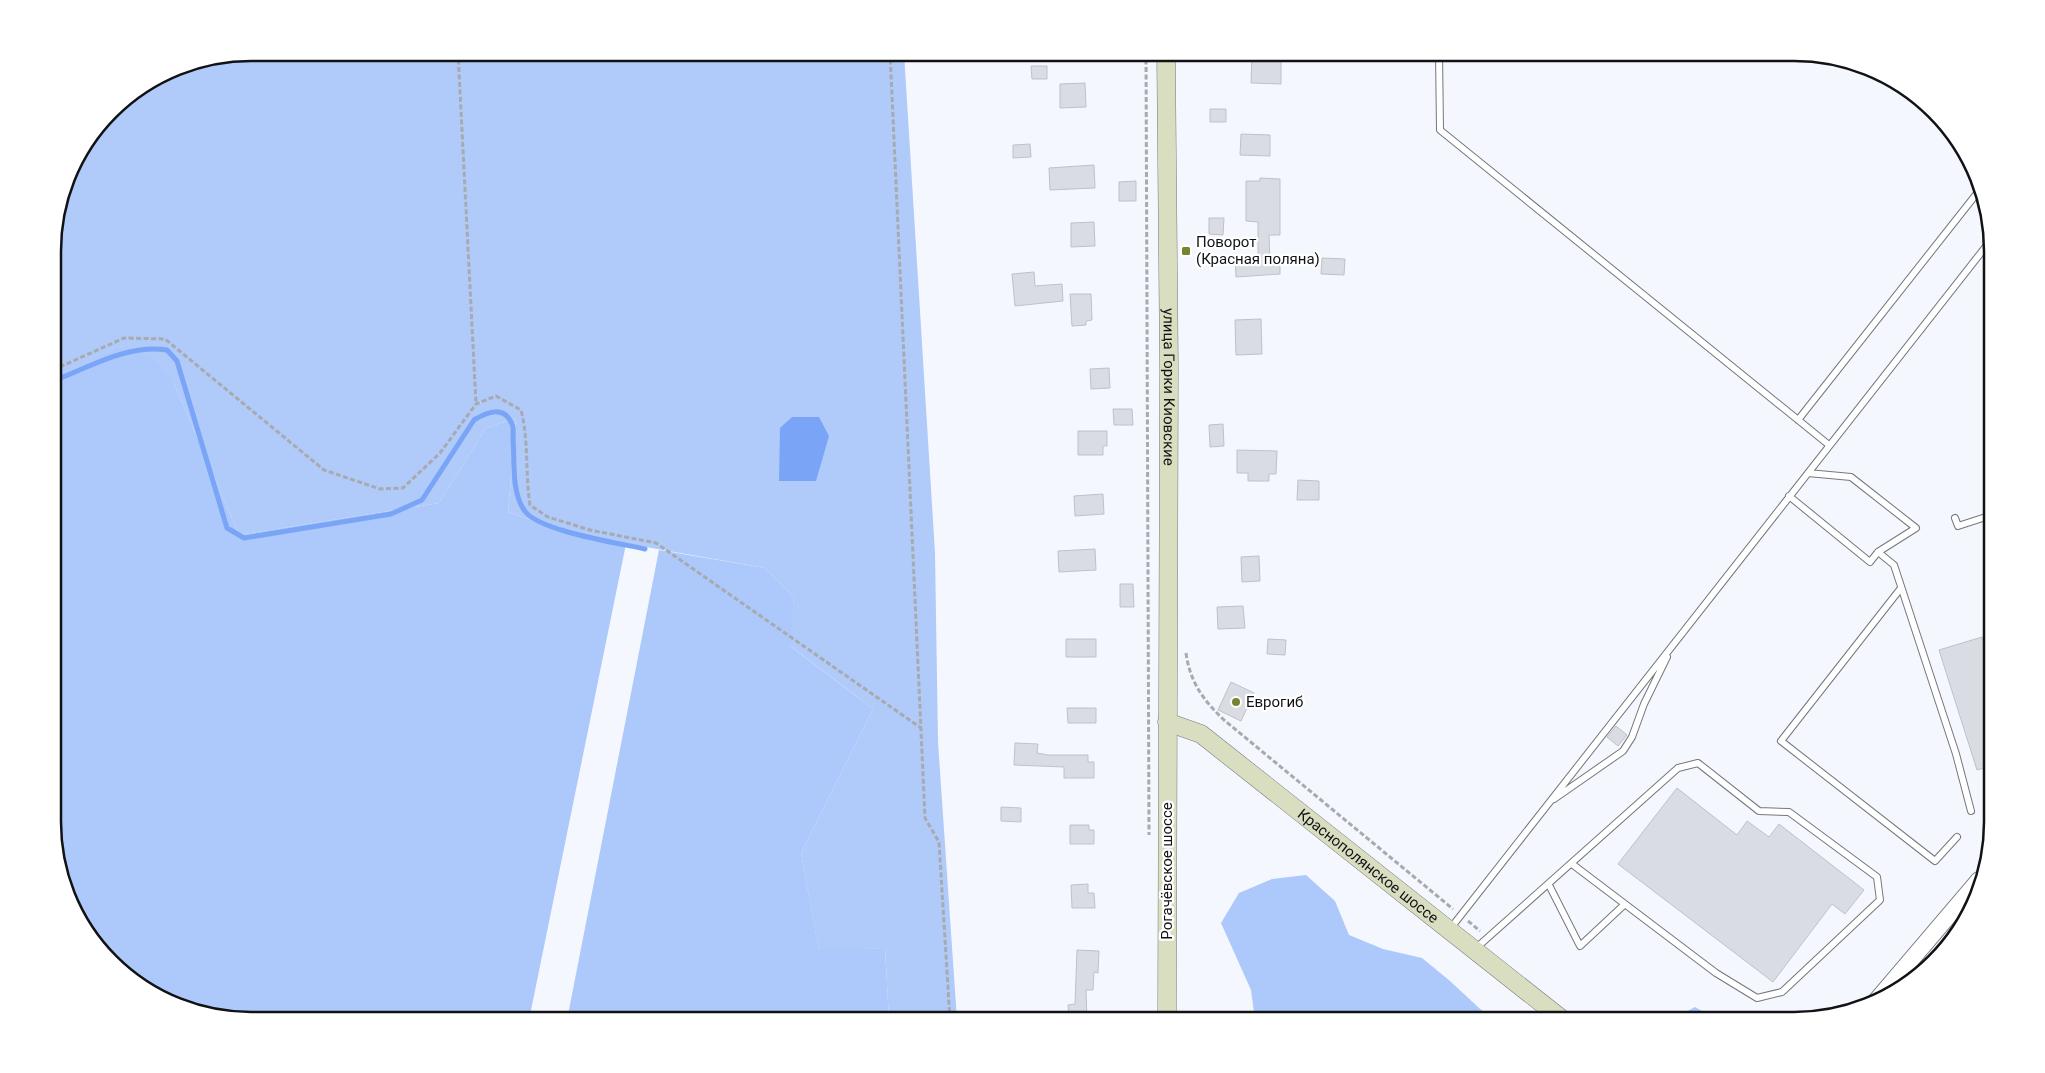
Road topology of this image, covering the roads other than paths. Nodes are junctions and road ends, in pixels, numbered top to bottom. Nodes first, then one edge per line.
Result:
1 (1166, 61) edge
2 (1439, 61) edge
3 (1975, 195) edge
4 (1984, 249) edge
5 (1798, 420) junction
6 (1829, 445) junction
7 (1808, 473) junction
8 (1789, 496) junction
9 (1955, 518) dead end
10 (1984, 518) edge
11 (1878, 552) junction
12 (1901, 588) junction
13 (1673, 644) junction
14 (1167, 722) junction
15 (1549, 802) junction
16 (1971, 811) dead end
17 (1957, 837) dead end
18 (1572, 864) junction
19 (1549, 885) junction
20 (1971, 889) edge
21 (1625, 904) junction
22 (1449, 930) junction
23 (1474, 950) junction
24 (1889, 986) edge
25 (1167, 1012) edge
26 (1564, 1012) edge

1 - 14 main road, улица Горки Киовские
2 - 5 lane
3 - 5 lane
4 - 6 lane
5 - 6 lane
6 - 7 lane
7 - 8 lane
7 - 11 lane
8 - 11 lane
8 - 13 lane
9 - 10 lane
11 - 12 lane
12 - 16 lane
12 - 17 lane
13 - 15 lane
13 - 15 lane
14 - 22 main road, Краснополянское шоссе
14 - 25 main road, Рогачёвское шоссе
15 - 22 lane
18 - 19 lane
18 - 21 lane
18 - 21 lane
19 - 21 lane
19 - 23 lane
20 - 24 street
22 - 23 main road, Краснополянское шоссе
23 - 26 main road, Краснополянское шоссе

